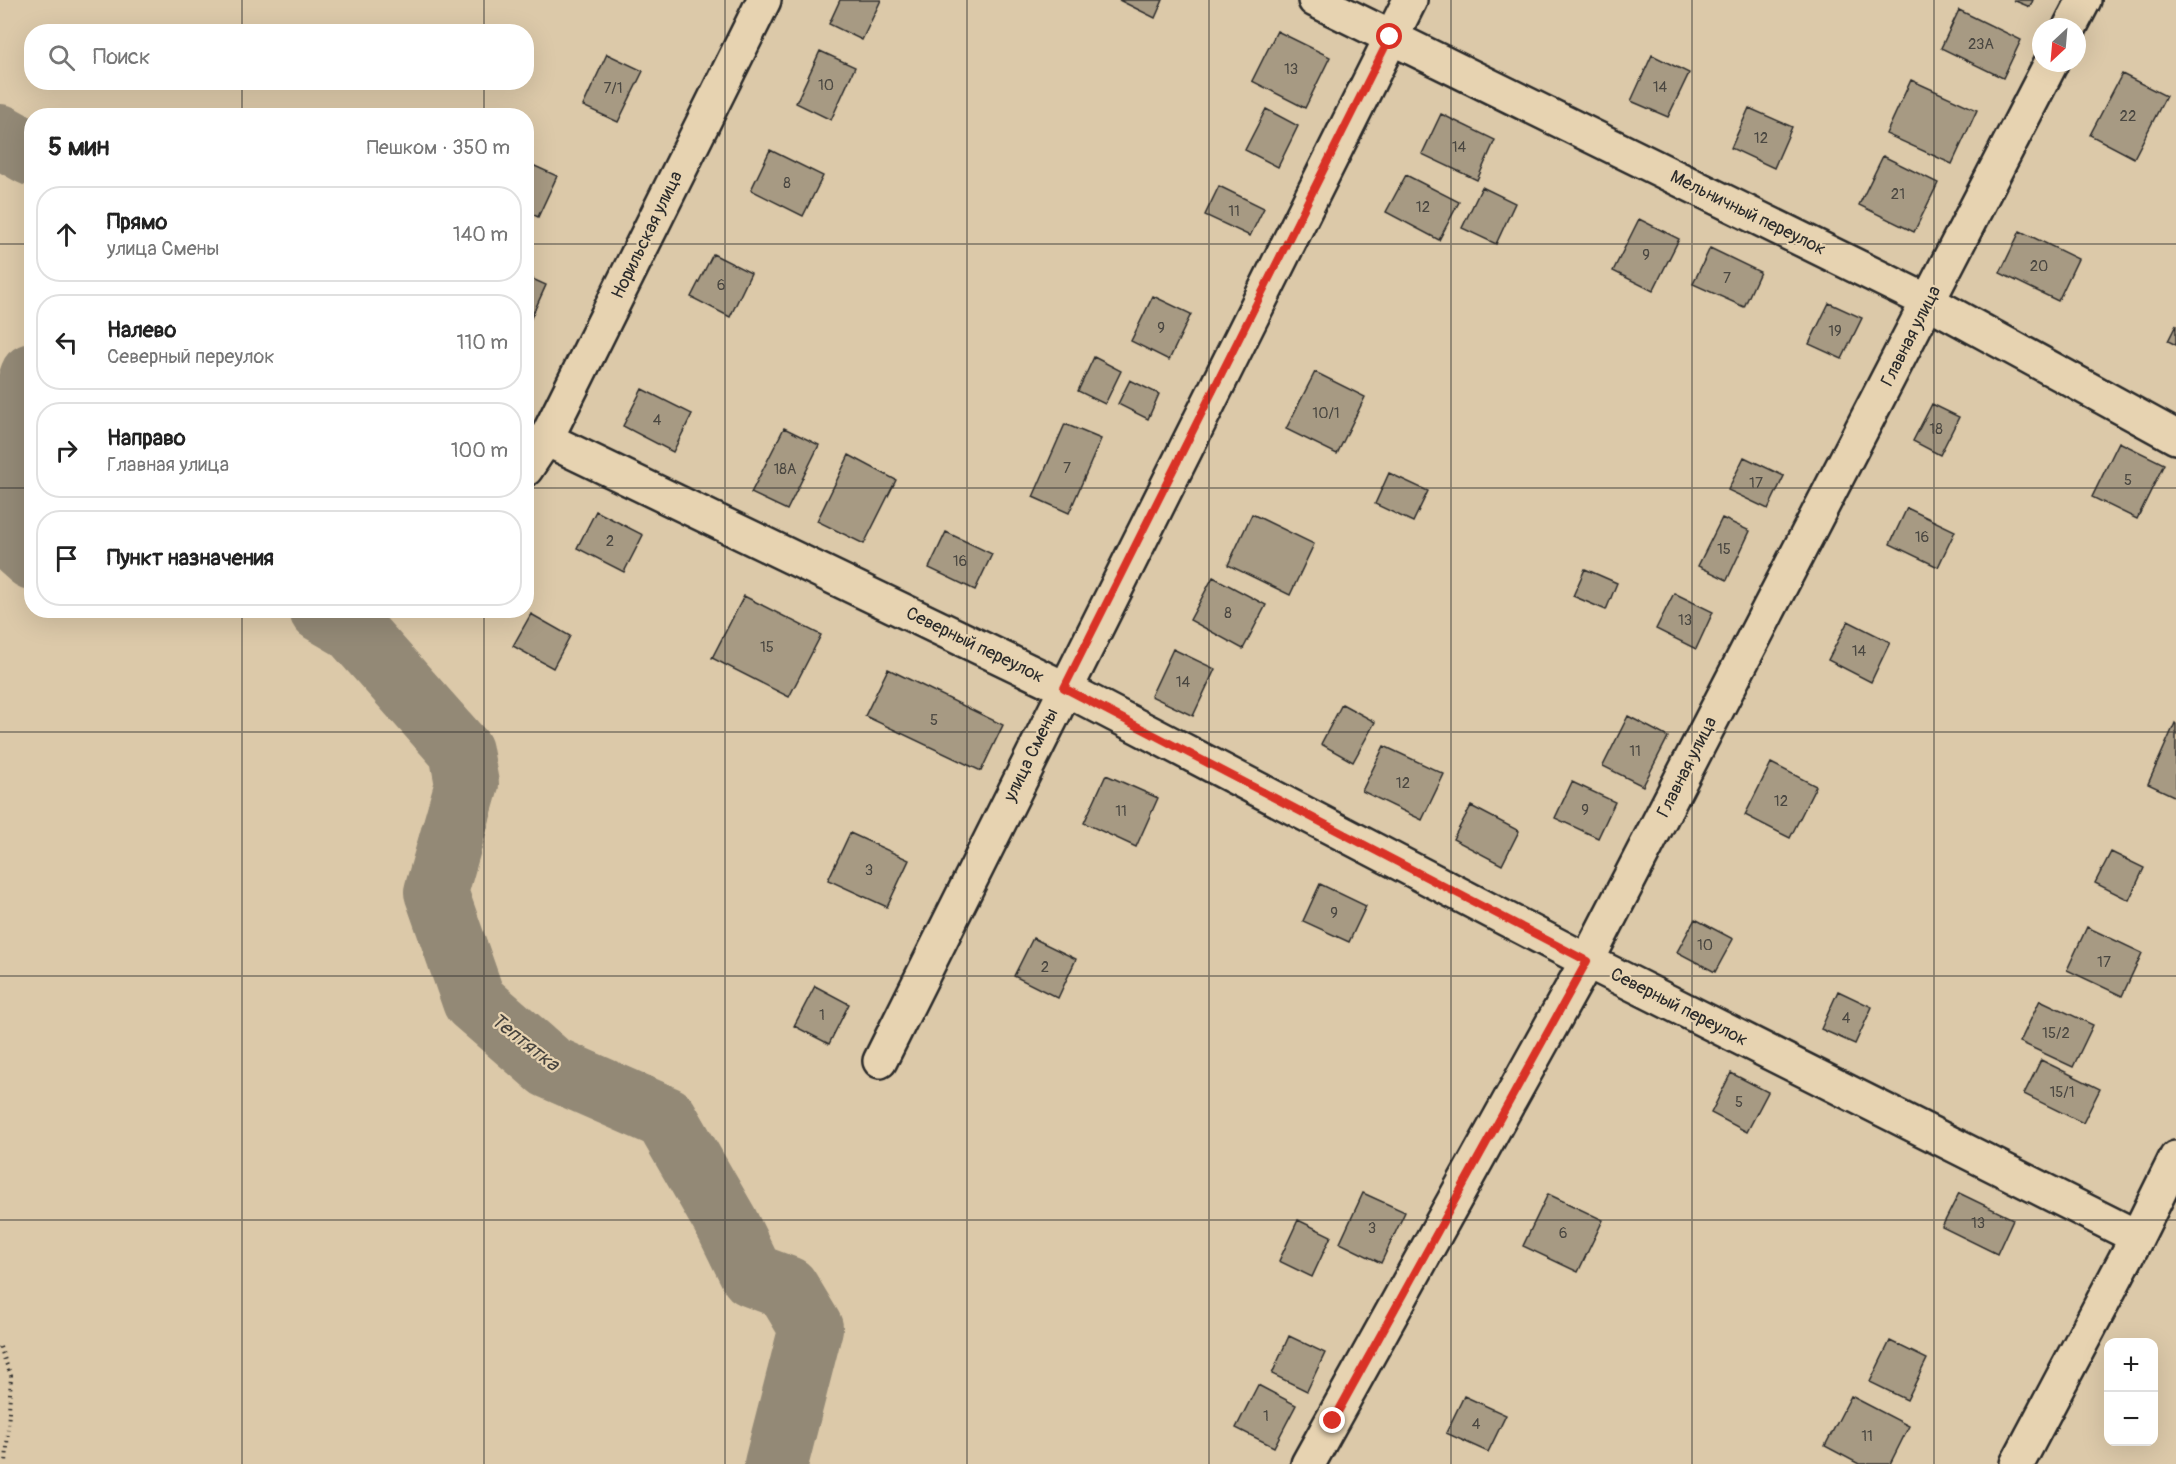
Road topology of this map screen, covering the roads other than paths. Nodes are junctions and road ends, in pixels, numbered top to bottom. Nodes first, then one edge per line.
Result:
1 (764, 0) edge
2 (1316, 0) edge
3 (1410, 0) edge
4 (2084, 0) edge
5 (2075, 18) edge
6 (1390, 37) junction
7 (2046, 72) edge
8 (1929, 302) junction
9 (2176, 436) edge
10 (546, 439) junction
11 (534, 457) edge
12 (1064, 688) junction
13 (1587, 961) junction
14 (880, 1061) dead end
15 (2176, 1158) edge
16 (2137, 1237) junction
17 (1308, 1464) edge
18 (2017, 1464) edge

1 - 10 street, Норильская улица
2 - 6 street, Мельничный переулок
3 - 6 street, улица Смены
4 - 5 street
6 - 8 street, Мельничный переулок
6 - 12 street, улица Смены
7 - 8 street, Главная улица
8 - 9 street, Мельничный переулок
8 - 13 street, Главная улица
10 - 11 street, Норильская улица
10 - 12 street, Северный переулок
12 - 13 street, Северный переулок
12 - 14 street, улица Смены
13 - 16 street, Северный переулок
13 - 17 street, Главная улица
15 - 16 street
16 - 18 street

